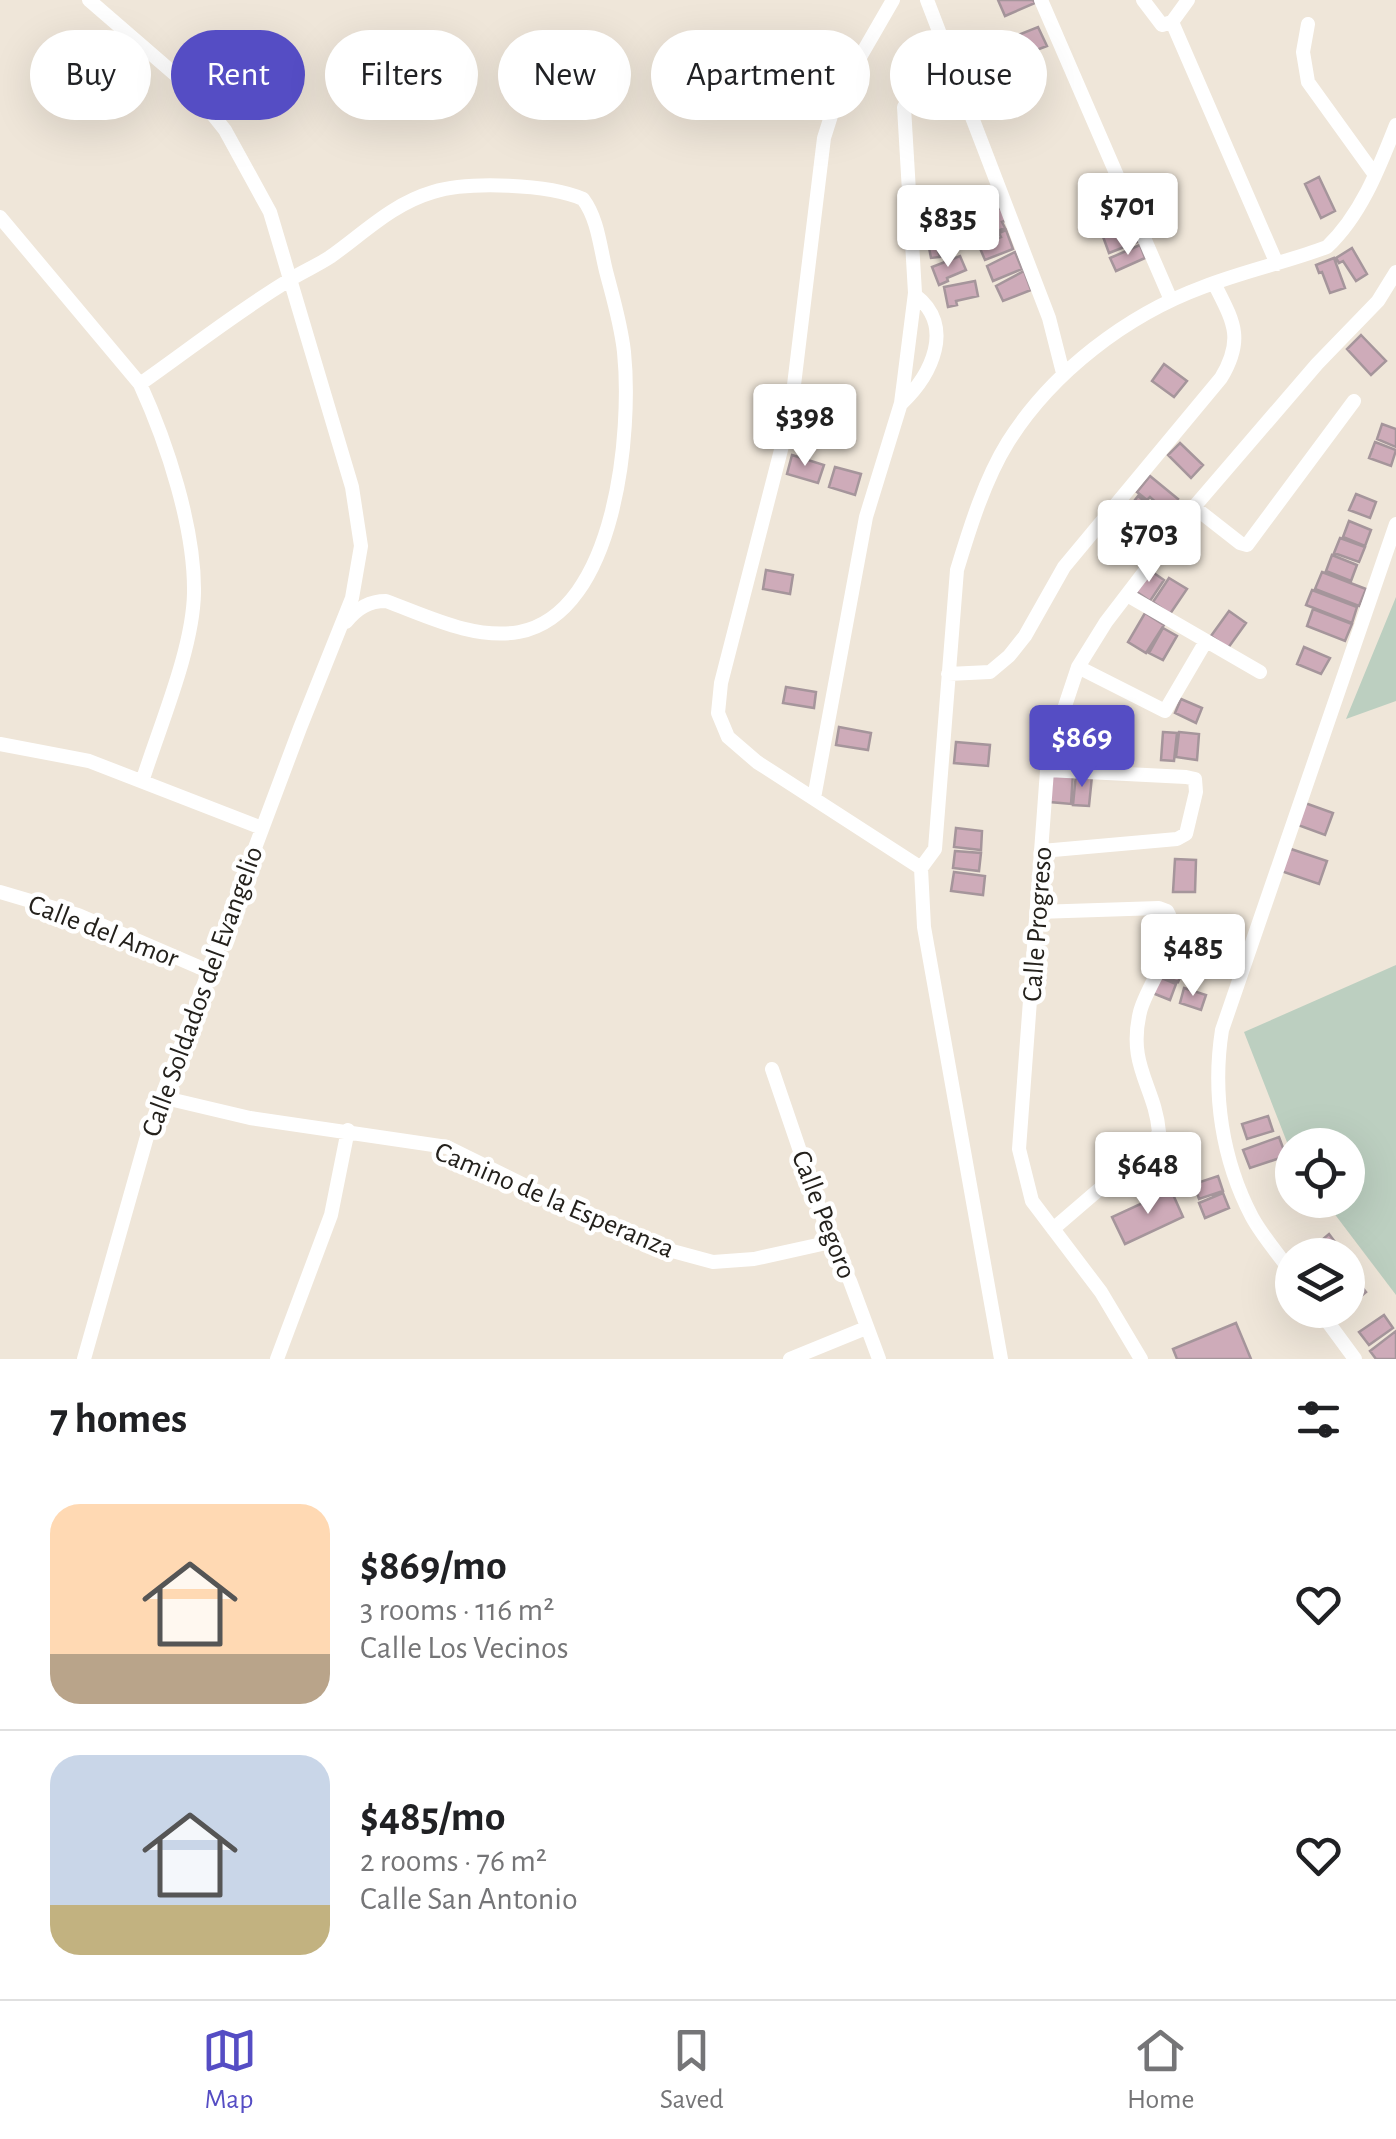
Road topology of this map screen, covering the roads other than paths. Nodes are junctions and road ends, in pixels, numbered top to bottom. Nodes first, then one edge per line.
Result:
1 (90, 0) edge
2 (893, 0) edge
3 (927, 0) edge
4 (1041, 0) edge
5 (1143, 0) edge
6 (1188, 0) edge
7 (1172, 22) junction
8 (1308, 24) dead end
9 (905, 120) edge
10 (1396, 125) edge
11 (1374, 175) junction
12 (0, 217) edge
13 (1277, 264) junction
14 (1396, 272) edge
15 (291, 279) junction
16 (1214, 283) junction
17 (915, 295) junction
18 (1171, 300) junction
19 (1064, 373) junction
20 (140, 384) junction
21 (1354, 401) dead end
22 (901, 403) junction
23 (1194, 507) junction
24 (1396, 524) edge
25 (1126, 595) junction
26 (340, 630) junction
27 (1206, 642) junction
28 (1078, 666) junction
29 (1260, 672) dead end
30 (948, 674) junction
31 (0, 744) edge
32 (1047, 770) junction
33 (143, 780) junction
34 (814, 798) junction
35 (262, 828) junction
36 (1042, 851) junction
37 (921, 868) junction
38 (0, 892) edge
39 (1037, 912) junction
40 (208, 971) junction
41 (772, 1069) dead end
42 (161, 1097) junction
43 (348, 1130) junction
44 (1053, 1229) junction
45 (831, 1242) junction
46 (1275, 1249) edge
47 (866, 1328) junction
48 (1333, 1328) edge
49 (84, 1359) edge
50 (276, 1359) edge
51 (790, 1359) edge
52 (879, 1359) edge
53 (1001, 1359) edge
54 (1141, 1359) edge
55 (1355, 1359) edge

1 - 15 street, Calle Soldados del Evangelio
2 - 34 street
3 - 19 street
4 - 18 street
5 - 7 street
6 - 7 street
7 - 13 street
8 - 11 street
9 - 17 street
10 - 11 street
11 - 13 street
12 - 20 street
13 - 16 street
14 - 23 street, Calle Progreso
15 - 20 street
15 - 26 street, Calle Soldados del Evangelio
15 - 26 street
16 - 18 street
16 - 30 street
17 - 22 street
17 - 22 street
18 - 19 street
19 - 30 street
20 - 33 street
21 - 23 street
22 - 34 street
23 - 25 street, Calle Progreso
24 - 46 street
25 - 27 street
25 - 28 street, Calle Progreso
26 - 35 street, Calle Soldados del Evangelio
27 - 28 street
27 - 29 street
28 - 32 street, Calle Progreso
30 - 37 street
31 - 33 street
32 - 36 street, Calle Progreso
32 - 36 street
33 - 35 street
34 - 37 street
35 - 40 street, Calle Soldados del Evangelio
36 - 39 street, Calle Progreso
37 - 53 street
38 - 40 street, Calle del Amor
39 - 44 street, Calle Progreso
39 - 44 street
40 - 42 street, Calle Soldados del Evangelio
41 - 45 street, Calle Pegoro
42 - 43 street, Camino de la Esperanza
42 - 49 street, Calle Soldados del Evangelio
43 - 45 street, Camino de la Esperanza
43 - 50 street
44 - 54 street, Calle Progreso
45 - 47 street, Calle Pegoro
47 - 51 street
47 - 52 street, Calle Pegoro
48 - 55 street

